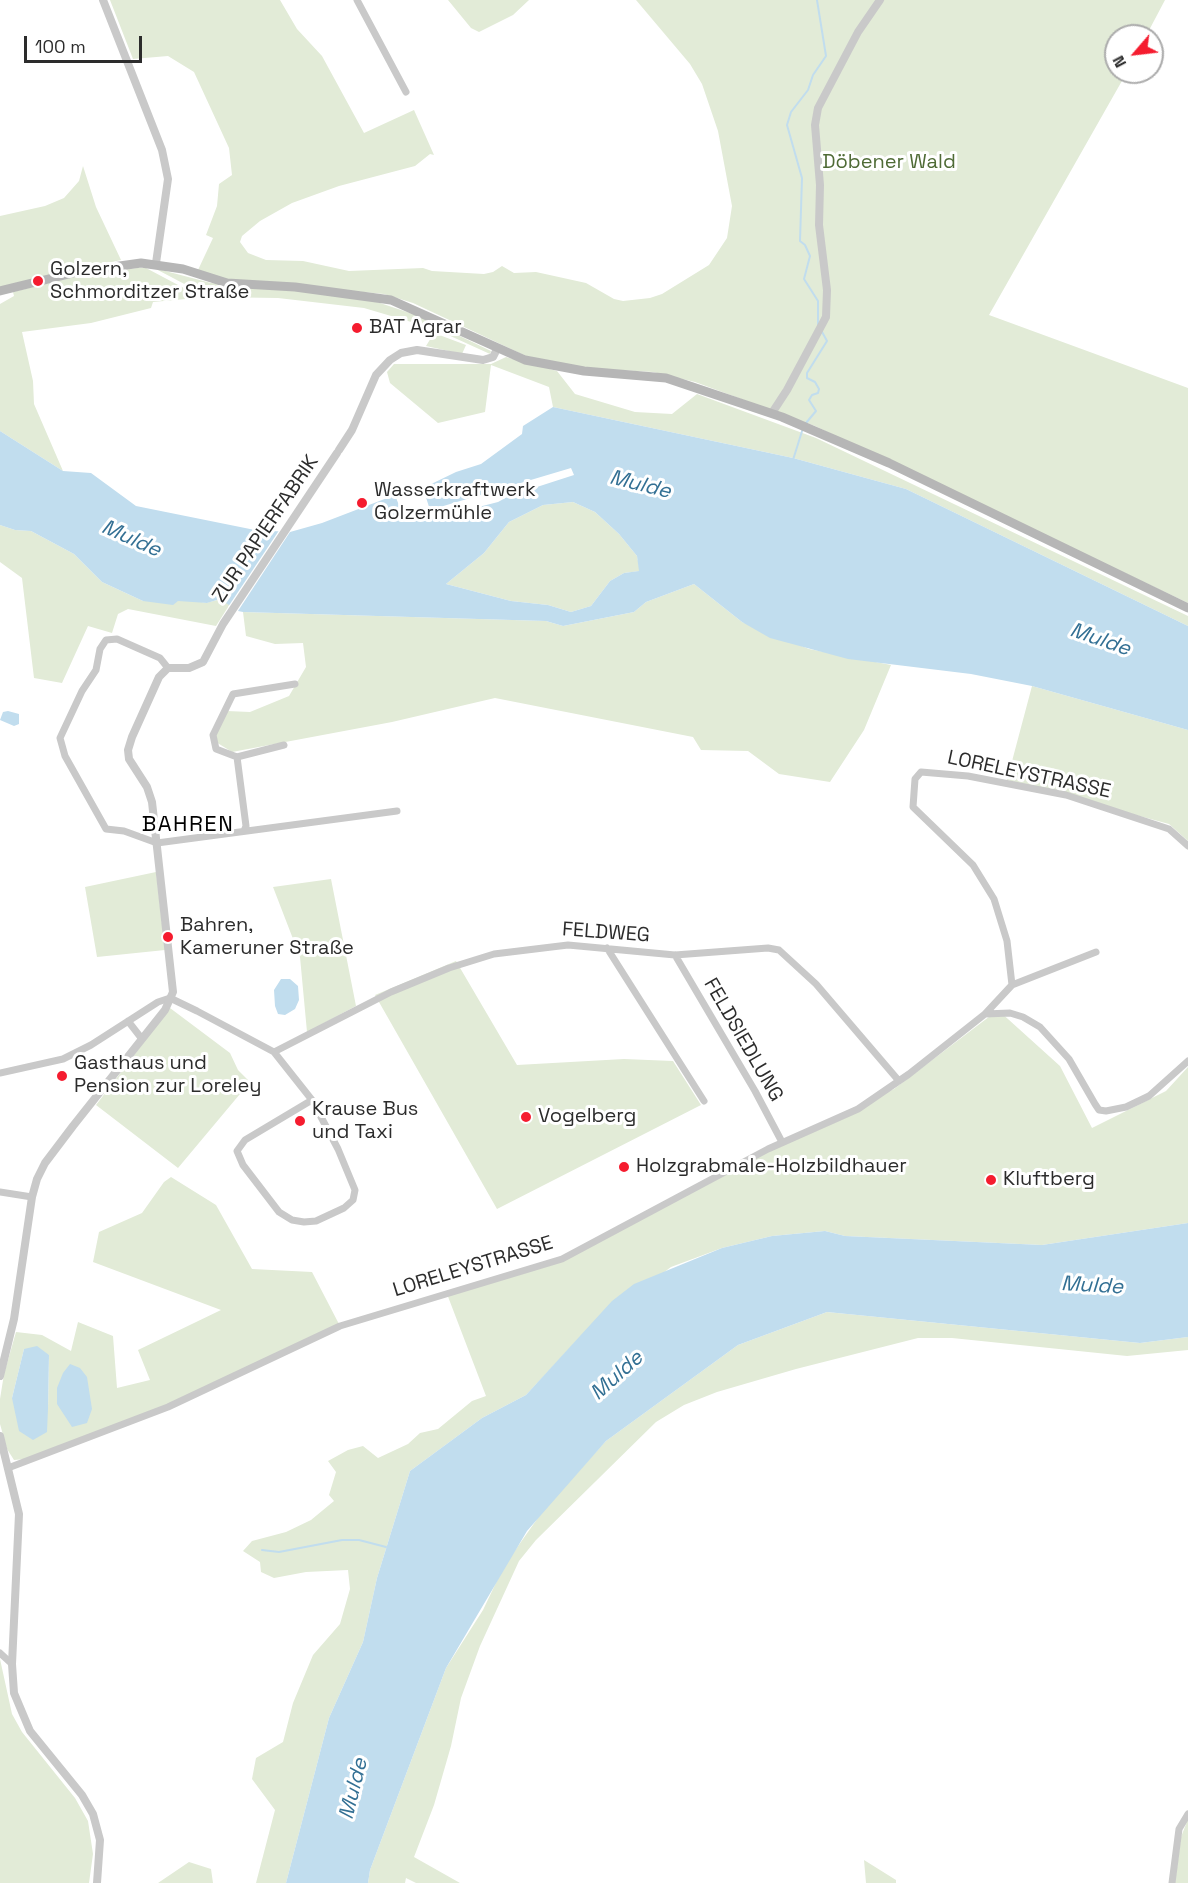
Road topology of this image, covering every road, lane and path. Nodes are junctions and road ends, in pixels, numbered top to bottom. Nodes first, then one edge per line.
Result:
1 (103, 0) edge
2 (357, 0) edge
3 (880, 0) edge
4 (406, 92) dead end
5 (156, 263) junction
6 (0, 291) edge
7 (497, 349) junction
8 (772, 413) junction
9 (1188, 608) edge
10 (168, 668) junction
11 (295, 684) dead end
12 (284, 745) dead end
13 (237, 758) junction
14 (397, 811) dead end
15 (244, 831) junction
16 (157, 843) junction
17 (1188, 846) edge
18 (607, 948) junction
19 (1096, 952) dead end
20 (675, 955) junction
21 (1012, 985) junction
22 (170, 998) junction
23 (985, 1014) junction
24 (128, 1021) junction
25 (142, 1039) junction
26 (274, 1052) junction
27 (1188, 1061) edge
28 (0, 1073) edge
29 (899, 1081) junction
30 (312, 1100) junction
31 (704, 1101) dead end
32 (782, 1142) junction
33 (0, 1192) edge
34 (32, 1197) junction
35 (0, 1376) edge
36 (0, 1436) edge
37 (8, 1468) junction
38 (0, 1653) edge
39 (12, 1664) junction
40 (1188, 1814) edge
41 (97, 1883) edge
42 (1172, 1883) edge

1 - 5 street
2 - 4 street
3 - 8 street
5 - 6 main road
5 - 7 main road
7 - 8 main road
7 - 10 street, ZUR PAPIERFABRIK
8 - 9 main road
10 - 16 street
10 - 16 street
11 - 13 street
12 - 13 street
13 - 15 street
14 - 15 street
15 - 16 street
16 - 22 street
17 - 21 street, LORELEYSTRASSE
18 - 20 street, FELDWEG
18 - 26 street, FELDWEG
18 - 31 street
19 - 21 street, LORELEYSTRASSE
20 - 29 street, FELDWEG
20 - 32 street, FELDSIEDLUNG
21 - 23 street, LORELEYSTRASSE
22 - 24 street
22 - 25 street
22 - 26 street
23 - 27 street
23 - 29 street, LORELEYSTRASSE
24 - 25 street
24 - 28 street
25 - 34 street
26 - 30 street
29 - 32 street, LORELEYSTRASSE
30 - 30 street
32 - 37 street, LORELEYSTRASSE
33 - 34 street
34 - 35 street
36 - 37 street
37 - 39 street
38 - 39 street
39 - 41 street
40 - 42 street

